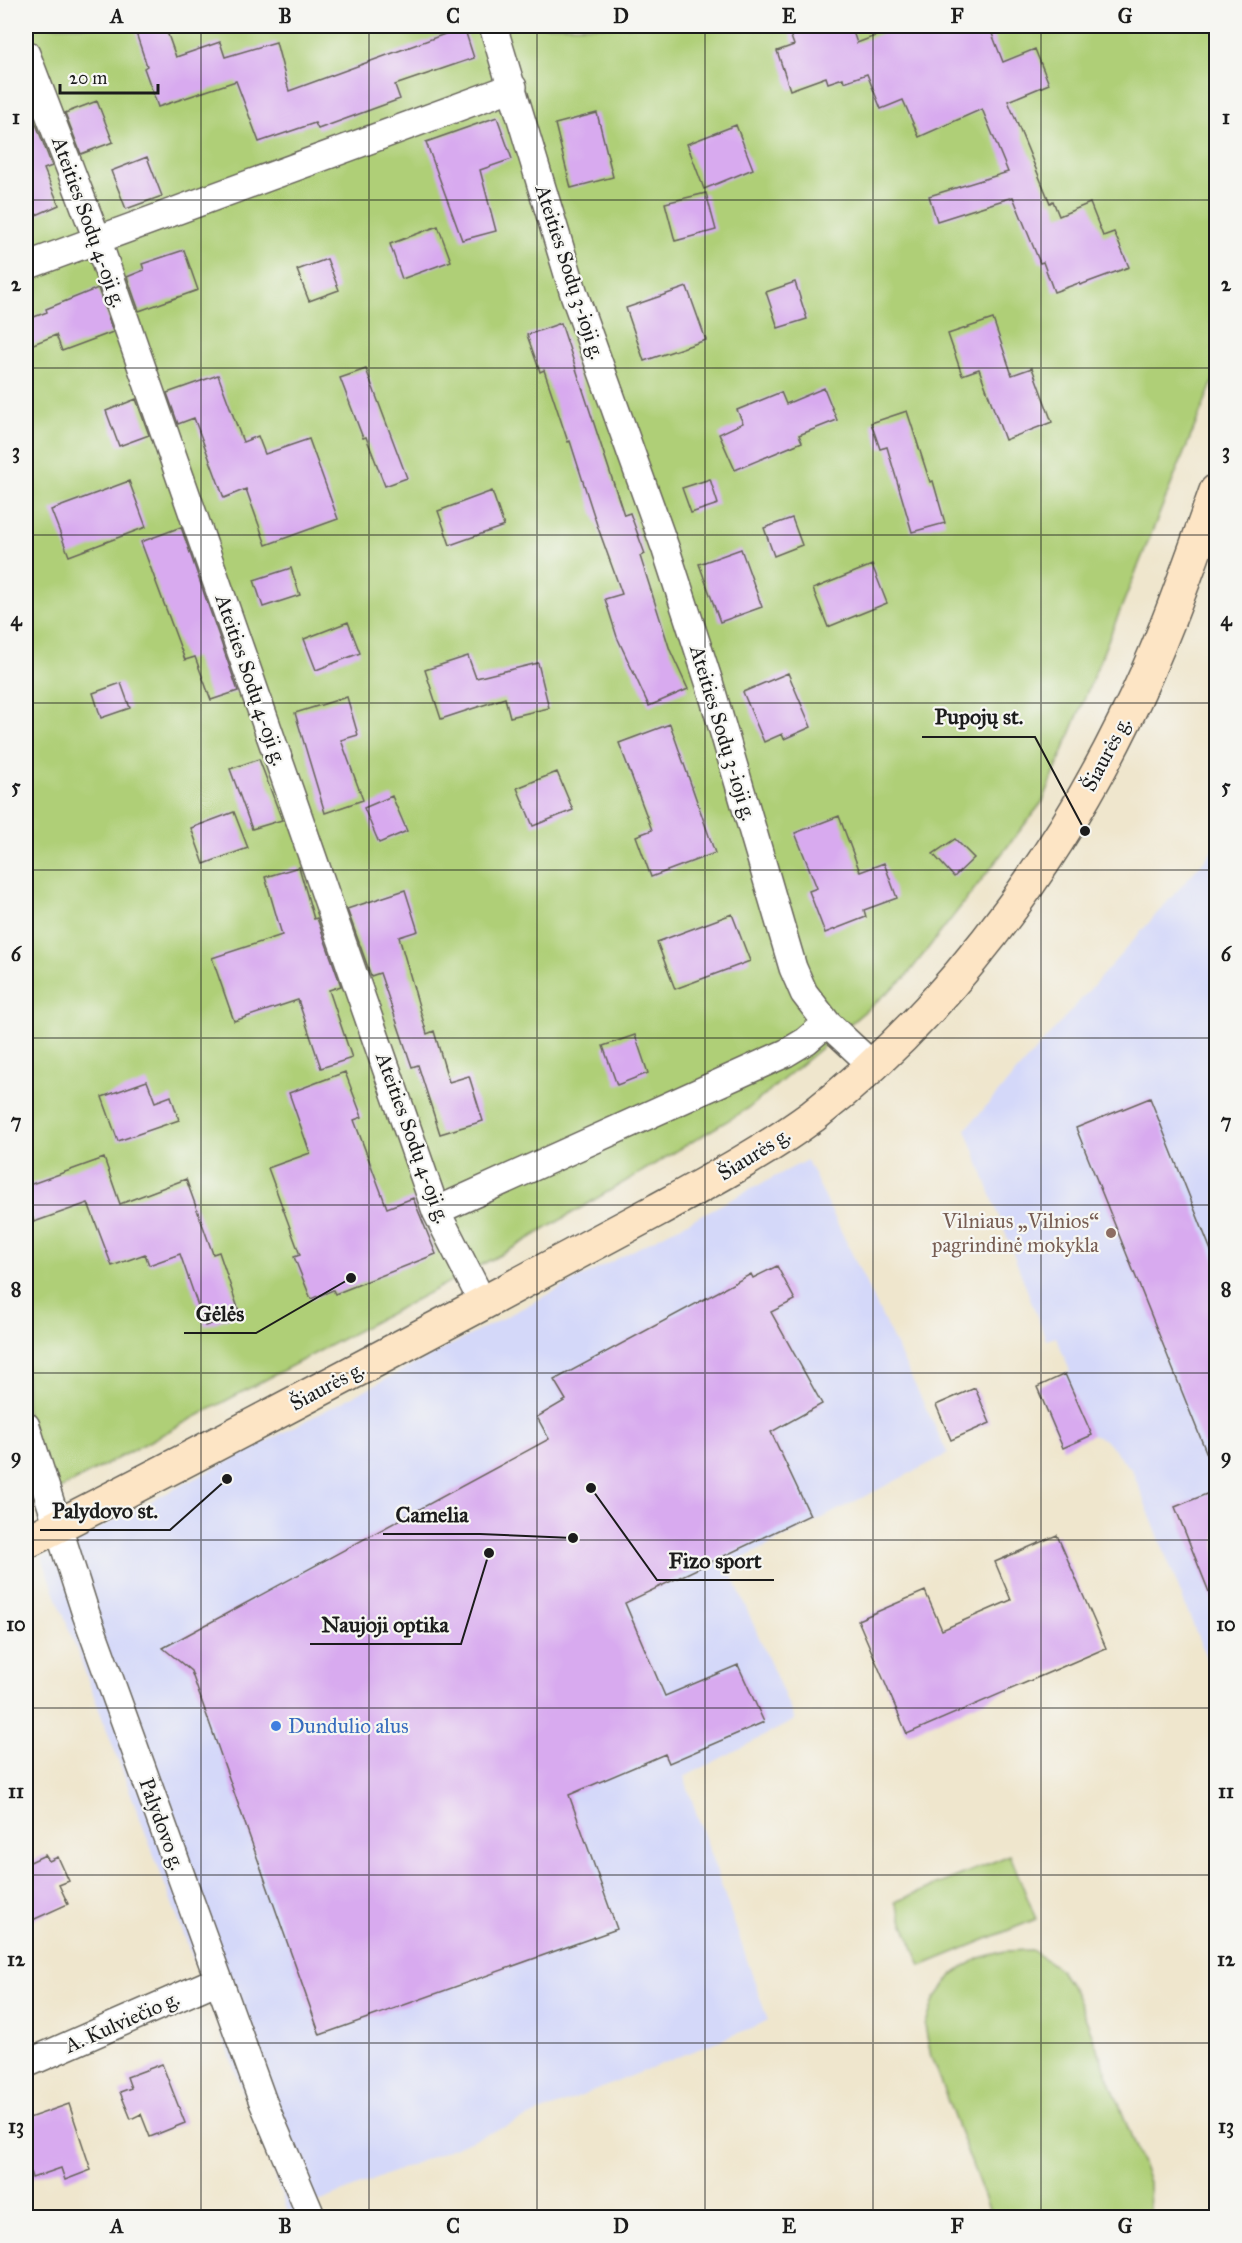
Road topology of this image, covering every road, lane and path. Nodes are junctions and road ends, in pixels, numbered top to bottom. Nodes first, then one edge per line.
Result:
1 (493, 26) edge
2 (26, 54) edge
3 (513, 87) junction
4 (97, 239) junction
5 (26, 266) edge
6 (1216, 491) edge
7 (827, 1023) junction
8 (872, 1065) junction
9 (436, 1211) junction
10 (483, 1303) junction
11 (26, 1426) edge
12 (57, 1526) junction
13 (26, 1542) edge
14 (218, 1980) junction
15 (26, 2064) edge
16 (312, 2217) edge

1 - 3 street, Ateities Sodų 3-ioji g.
2 - 4 street, Ateities Sodų 4-oji g.
3 - 4 street
3 - 7 street, Ateities Sodų 3-ioji g.
4 - 5 street
4 - 9 street, Ateities Sodų 4-oji g.
6 - 8 main road, Šiaurės g.
7 - 8 street, Ateities Sodų 3-ioji g.
7 - 9 street
8 - 10 main road, Šiaurės g.
9 - 10 street, Ateities Sodų 4-oji g.
10 - 12 main road, Šiaurės g.
11 - 12 street, Palydovo g.
12 - 13 main road, Šiaurės g.
12 - 14 street, Palydovo g.
14 - 15 street, A. Kulviečio g.
14 - 16 street, Palydovo g.

